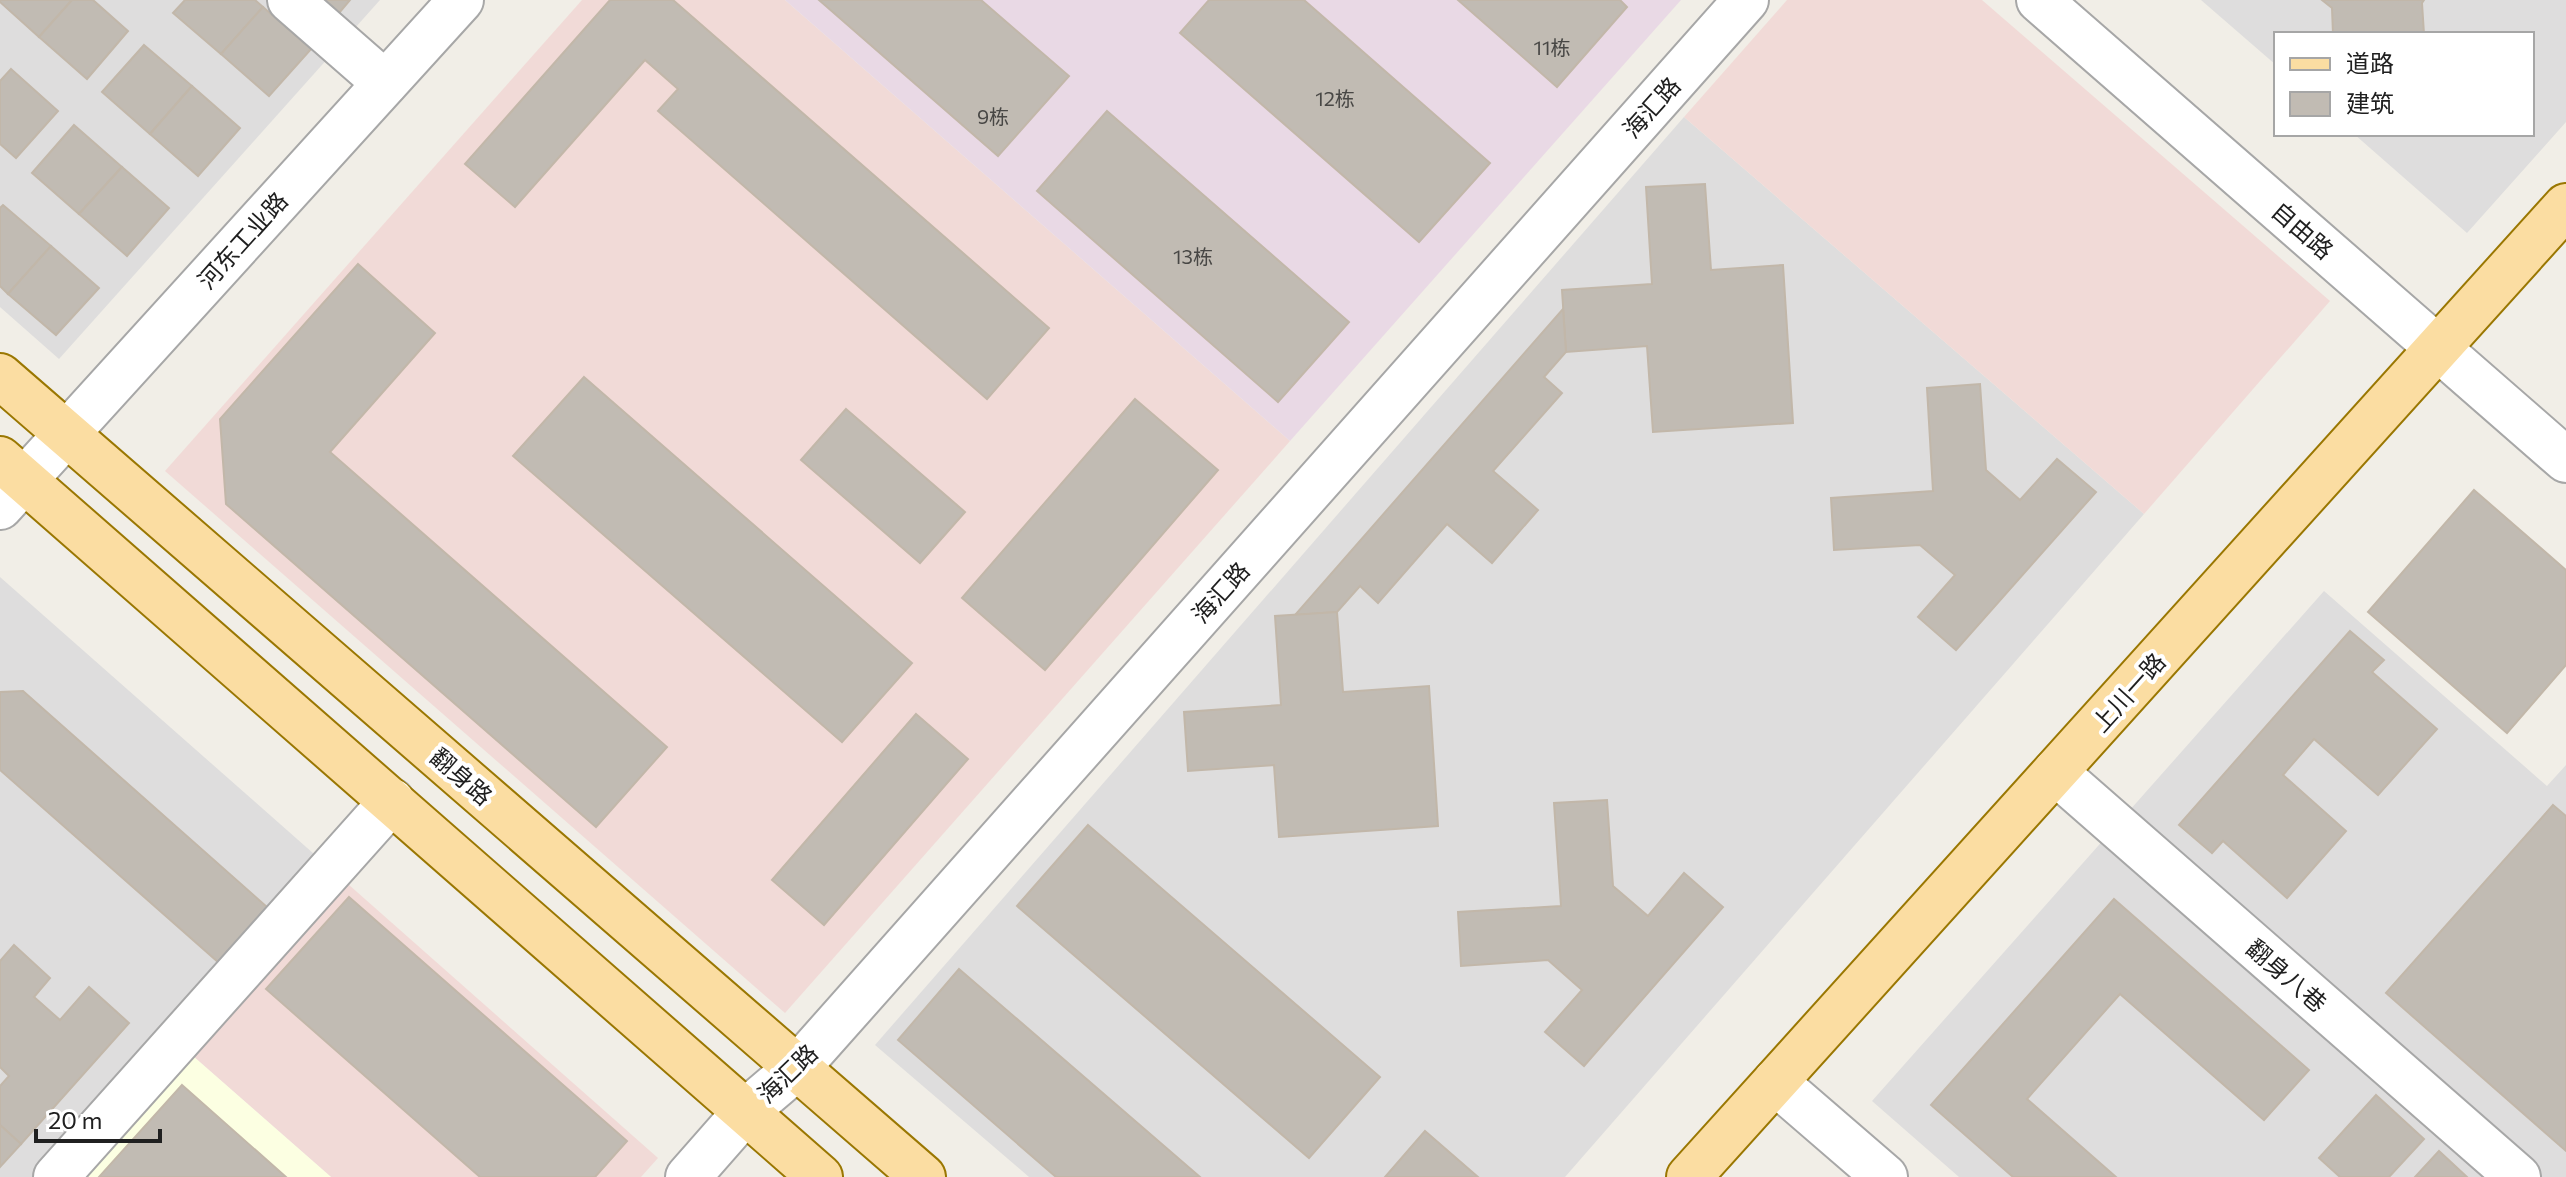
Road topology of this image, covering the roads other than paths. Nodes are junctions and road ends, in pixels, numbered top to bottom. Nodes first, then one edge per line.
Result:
1 (290, 0) edge
2 (461, 0) edge
3 (1746, 0) edge
4 (2039, 0) edge
5 (385, 83) junction
6 (2566, 206) edge
7 (2438, 348) junction
8 (0, 376) edge
9 (65, 433) junction
10 (2566, 460) edge
11 (8, 482) edge
12 (2055, 772) junction
13 (392, 801) junction
14 (799, 1066) junction
15 (1775, 1082) junction
16 (746, 1111) junction
17 (56, 1177) edge
18 (688, 1177) edge
19 (820, 1177) edge
20 (923, 1177) edge
21 (1689, 1177) edge
22 (1885, 1177) edge
23 (2518, 1177) edge

1 - 5 street
2 - 5 street, 河东工业路
3 - 14 street, 海汇路
4 - 7 street, 自由路
5 - 9 street, 河东工业路
6 - 7 main road, 上川一路
7 - 10 street, 自由路
7 - 12 main road, 上川一路
8 - 9 main road, 翻身路
9 - 11 street, 河东工业路
9 - 14 main road, 翻身路
11 - 13 main road
12 - 15 main road, 上川一路
12 - 23 street, 翻身八巷
13 - 16 main road
13 - 17 street
14 - 16 street, 海汇路
14 - 20 main road, 翻身路
15 - 21 main road, 上川一路
15 - 22 street
16 - 18 street, 海汇路
16 - 19 main road

